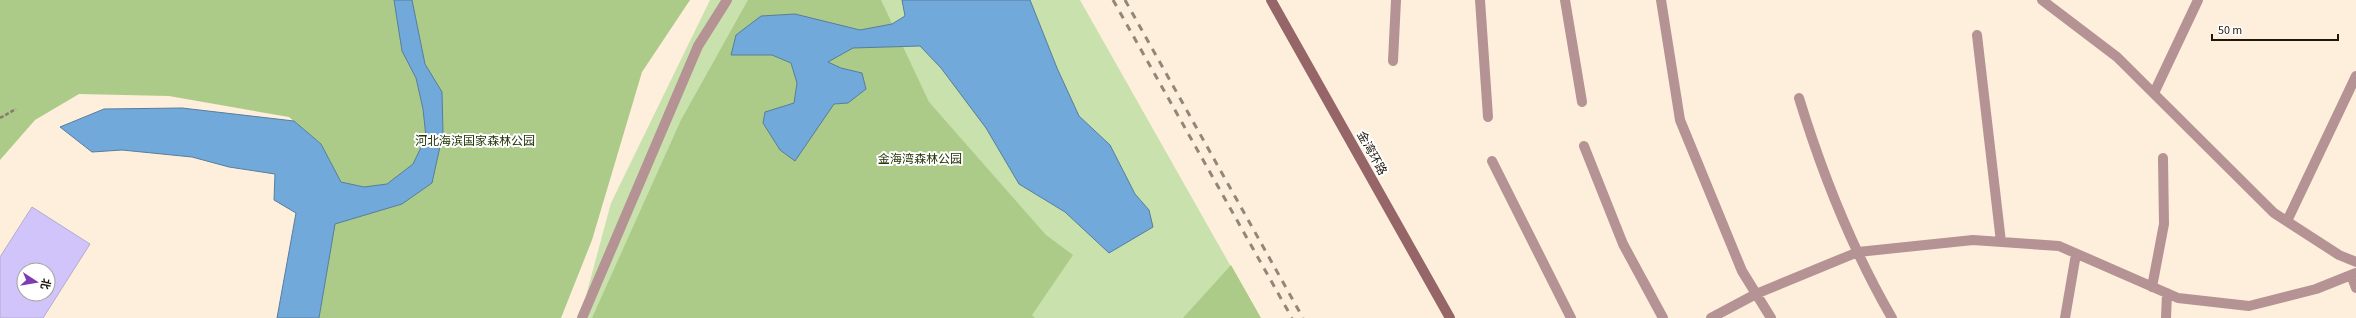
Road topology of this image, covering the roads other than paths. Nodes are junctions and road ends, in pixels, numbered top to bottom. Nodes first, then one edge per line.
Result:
1 (727, 0) edge
2 (1271, 0) edge
3 (1396, 0) edge
4 (1480, 0) edge
5 (1565, 0) edge
6 (1661, 0) edge
7 (2042, 0) edge
8 (2198, 0) edge
9 (1977, 35) dead end
10 (1394, 61) dead end
11 (2356, 76) edge
12 (2154, 93) junction
13 (1798, 98) dead end
14 (1582, 102) dead end
15 (1488, 117) dead end
16 (1584, 146) dead end
17 (2162, 158) dead end
18 (1492, 161) dead end
19 (2287, 221) junction
20 (2001, 242) junction
21 (1858, 252) junction
22 (2076, 254) junction
23 (2356, 262) edge
24 (2354, 274) edge
25 (2152, 286) junction
26 (2356, 288) edge
27 (2167, 293) junction
28 (1756, 294) junction
29 (582, 318) edge
30 (1450, 318) edge
31 (1571, 318) edge
32 (1663, 318) edge
33 (1711, 318) edge
34 (1770, 318) edge
35 (1892, 318) edge
36 (2065, 318) edge
37 (2166, 318) edge

1 - 29 street
2 - 30 main road, 金湾环路
3 - 10 street
4 - 15 street
5 - 14 street
6 - 28 street
7 - 12 street
8 - 12 street
9 - 20 street
11 - 19 street
12 - 19 street
13 - 21 street
16 - 32 street
17 - 25 street
18 - 31 street
19 - 23 street
20 - 21 street
20 - 22 street
21 - 28 street
21 - 35 street
22 - 25 street
22 - 36 street
24 - 26 street
24 - 27 street
25 - 27 street
27 - 37 street
28 - 33 street
28 - 34 street

